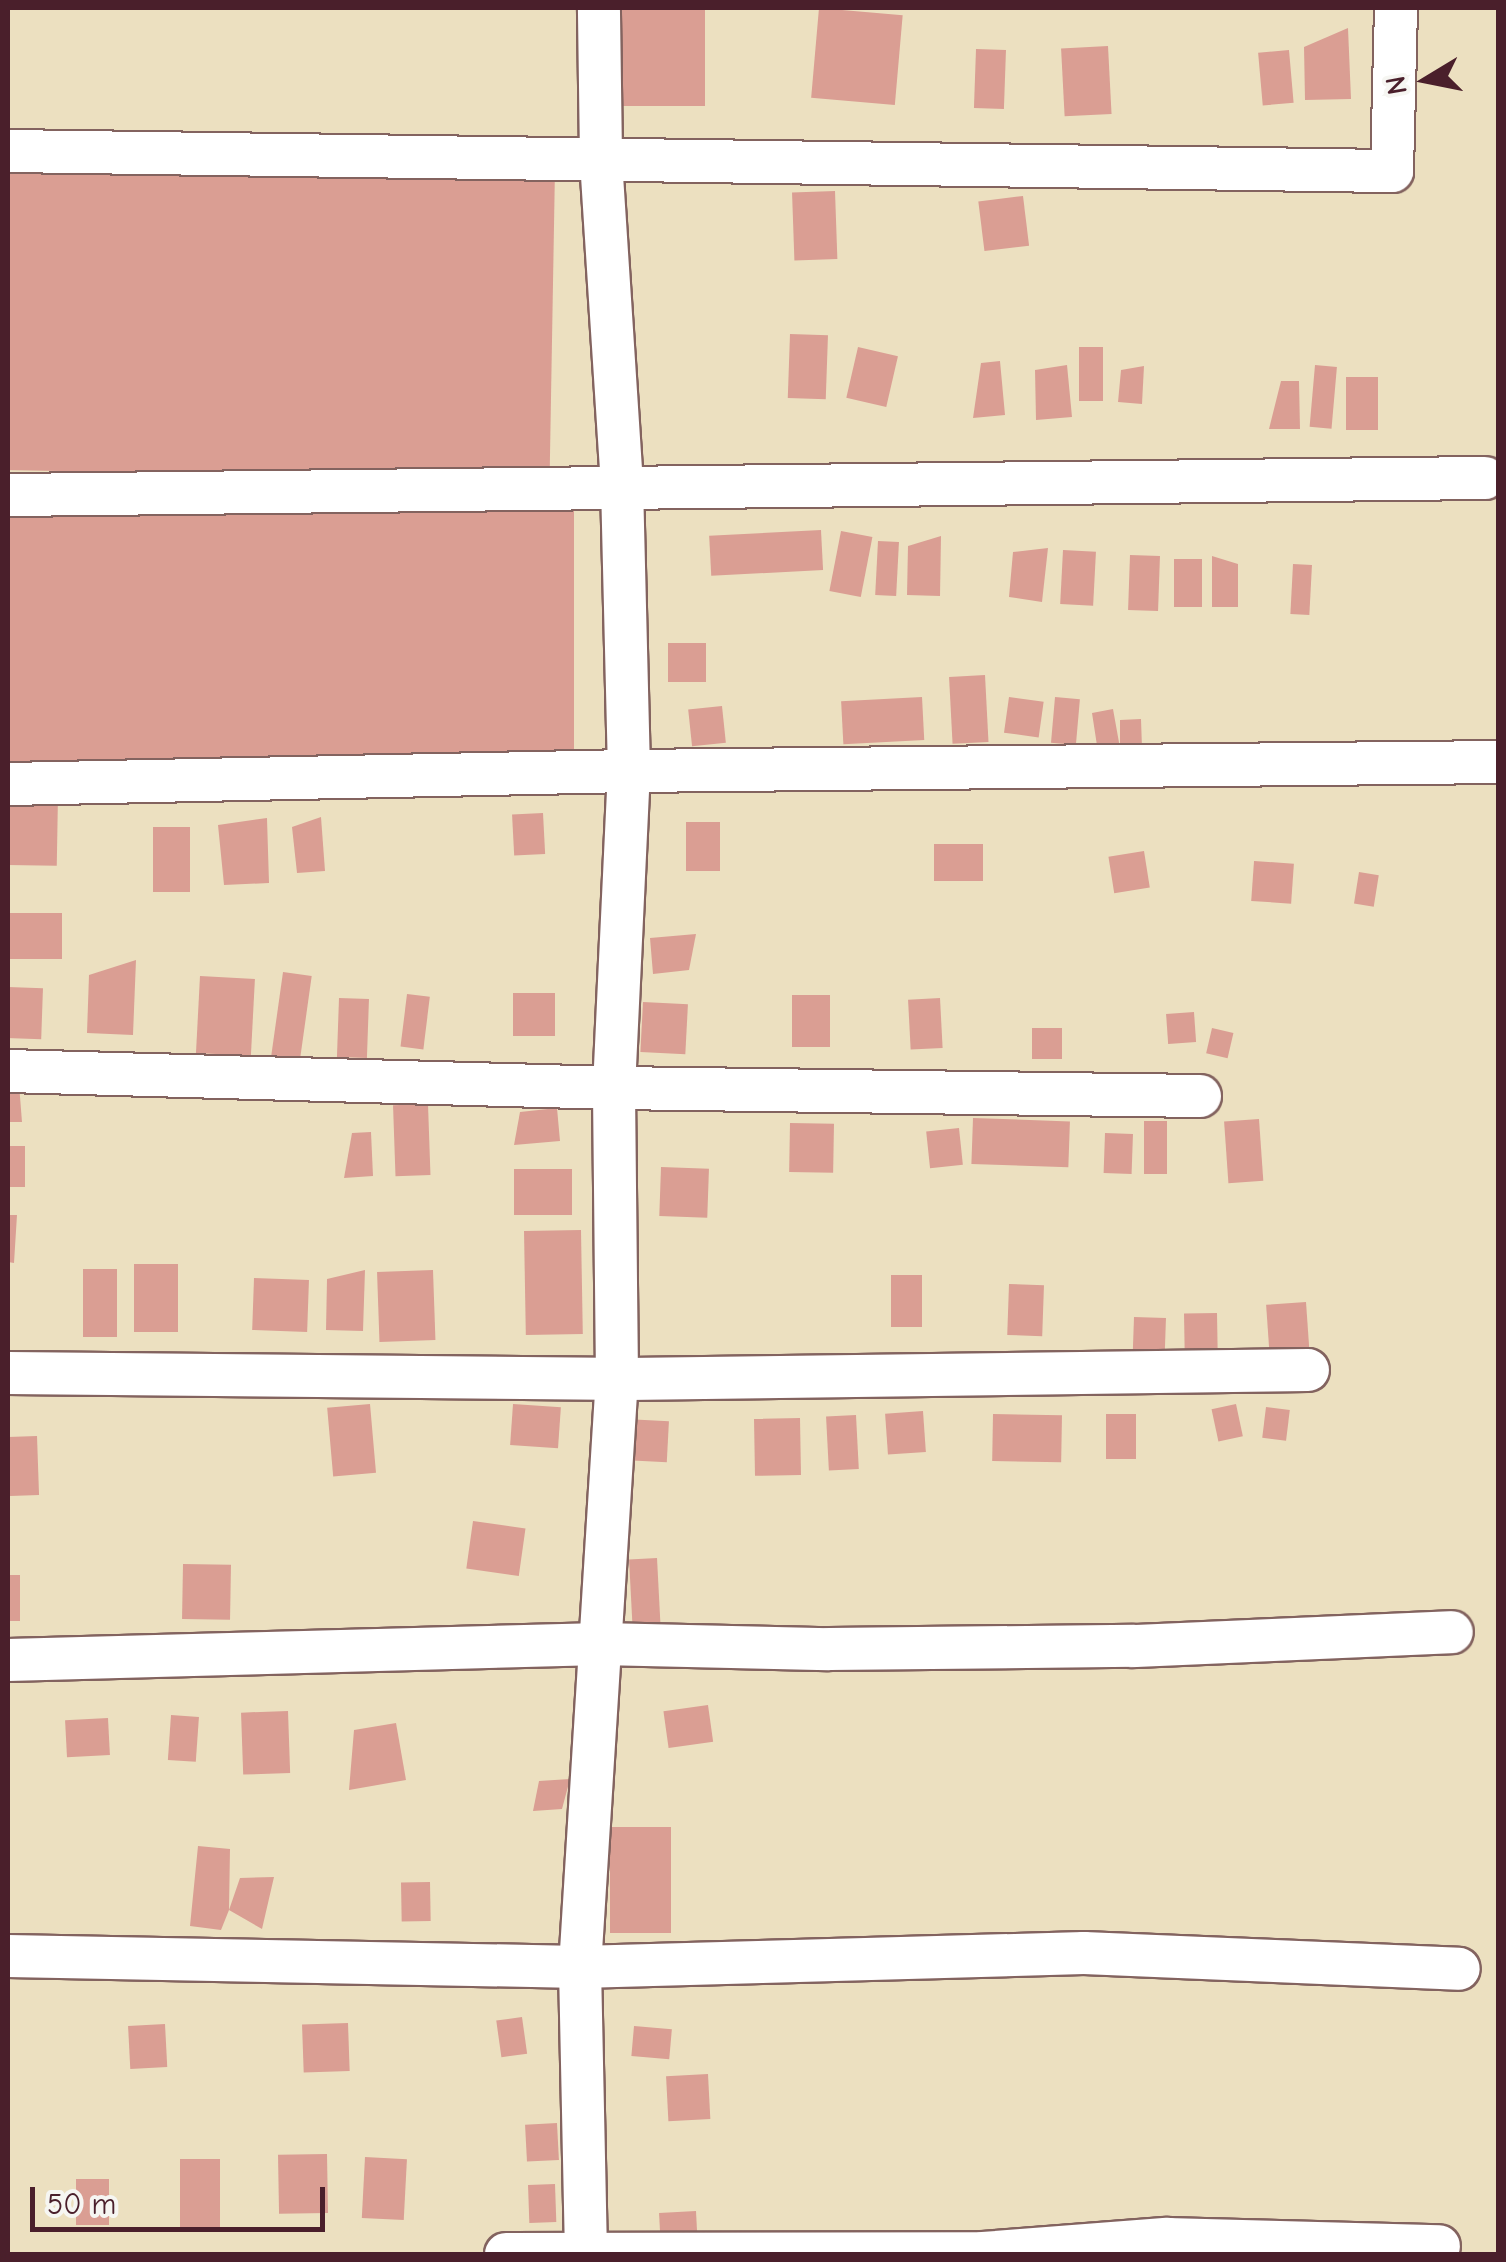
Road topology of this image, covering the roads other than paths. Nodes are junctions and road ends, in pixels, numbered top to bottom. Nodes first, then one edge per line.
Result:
1 (599, 8) edge
2 (1396, 8) edge
3 (8, 151) edge
4 (601, 157) junction
5 (1485, 478) dead end
6 (622, 485) junction
7 (8, 495) edge
8 (1498, 762) edge
9 (629, 771) junction
10 (8, 784) edge
11 (8, 1070) edge
12 (614, 1088) junction
13 (1200, 1096) dead end
14 (1308, 1370) dead end
15 (8, 1373) edge
16 (618, 1378) junction
17 (1452, 1632) dead end
18 (601, 1644) junction
19 (8, 1660) edge
20 (8, 1956) edge
21 (580, 1967) junction
22 (1459, 1969) dead end
23 (1438, 2246) dead end
24 (506, 2254) edge
25 (586, 2254) edge

1 - 4 street
2 - 4 street
3 - 4 street
4 - 6 street
5 - 6 street
6 - 7 street
6 - 9 street
8 - 9 street
9 - 10 street
9 - 12 street
11 - 12 street
12 - 13 street
12 - 16 street
14 - 16 street
15 - 16 street
16 - 18 street
17 - 18 street
18 - 19 street
18 - 21 street
20 - 21 street
21 - 22 street
21 - 25 street
23 - 25 street
24 - 25 street

